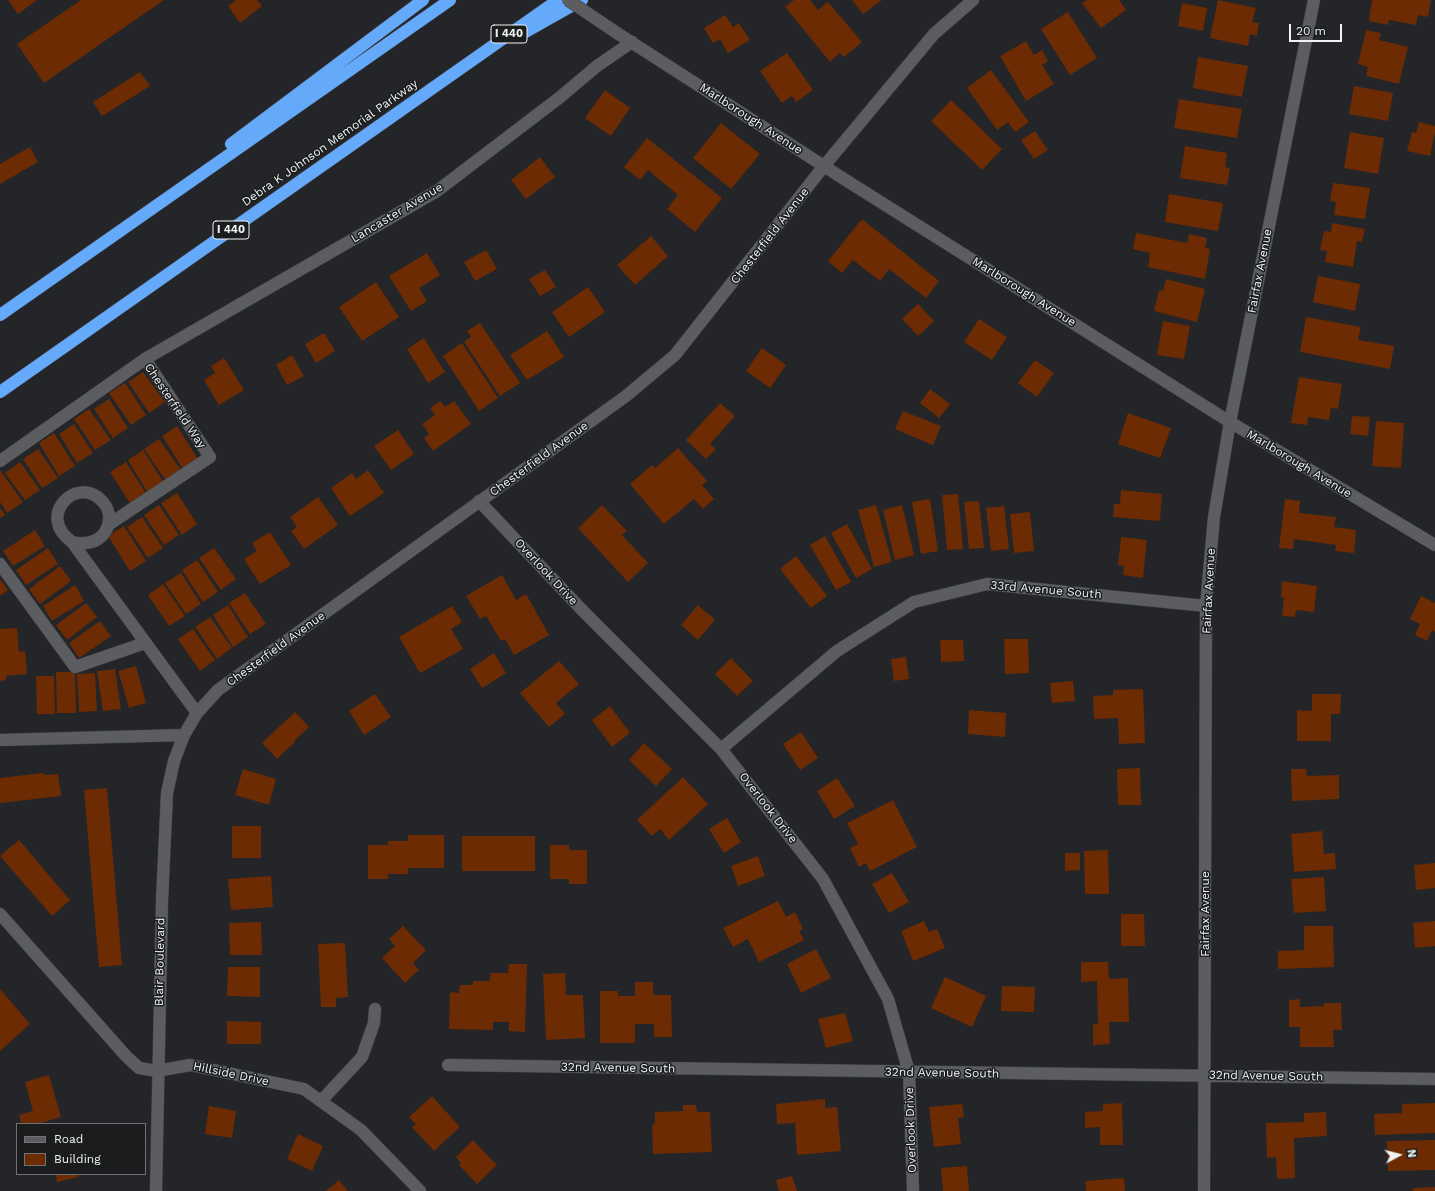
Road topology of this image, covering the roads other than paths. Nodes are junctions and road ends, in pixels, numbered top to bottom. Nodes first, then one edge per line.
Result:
1 (423, 0) edge
2 (450, 0) edge
3 (558, 0) edge
4 (568, 0) edge
5 (582, 0) edge
6 (973, 0) edge
7 (1314, 0) edge
8 (632, 42) junction
9 (461, 68) junction
10 (824, 166) junction
11 (37, 290) junction
12 (0, 315) edge
13 (145, 359) junction
14 (0, 392) edge
15 (1230, 422) junction
16 (0, 461) edge
17 (480, 501) junction
18 (108, 525) junction
19 (72, 542) junction
20 (1435, 545) edge
21 (0, 564) edge
22 (1206, 606) junction
23 (145, 643) junction
24 (197, 714) junction
25 (184, 735) junction
26 (0, 740) edge
27 (721, 749) junction
28 (0, 914) edge
29 (375, 1009) dead end
30 (448, 1065) dead end
31 (158, 1071) junction
32 (909, 1072) junction
33 (1204, 1075) junction
34 (1435, 1079) edge
35 (321, 1101) junction
36 (156, 1191) edge
37 (420, 1191) edge
38 (912, 1191) edge
39 (1204, 1191) edge

1 - 11 highway
2 - 11 highway
3 - 9 highway, Debra K Johnson Memorial Parkway / I 440
4 - 8 street, Marlborough Avenue, bridge
5 - 9 highway
6 - 10 street, Chesterfield Avenue
7 - 15 street, Fairfax Avenue
8 - 10 street, Marlborough Avenue
8 - 13 street, Lancaster Avenue
9 - 14 highway, Debra K Johnson Memorial Parkway / I 440
10 - 15 street, Marlborough Avenue
10 - 17 street, Chesterfield Avenue
11 - 12 highway
13 - 16 street, Chesterfield Way
13 - 18 street, Chesterfield Way
15 - 20 street, Marlborough Avenue
15 - 22 street, Fairfax Avenue
17 - 24 street, Chesterfield Avenue
17 - 27 street, Overlook Drive
18 - 19 street
18 - 19 street
19 - 23 street
21 - 23 street
22 - 27 street, 33rd Avenue South
22 - 33 street, Fairfax Avenue
23 - 24 street
24 - 25 street, Chesterfield Avenue
25 - 26 street
25 - 31 street, Blair Boulevard
27 - 32 street, Overlook Drive
28 - 31 street, Hillside Drive
29 - 35 street
30 - 32 street, 32nd Avenue South
31 - 35 street, Hillside Drive
31 - 36 street, Blair Boulevard
32 - 33 street, 32nd Avenue South
32 - 38 street, Overlook Drive
33 - 34 street, 32nd Avenue South
33 - 39 street, Fairfax Avenue
35 - 37 street, Hillside Drive

